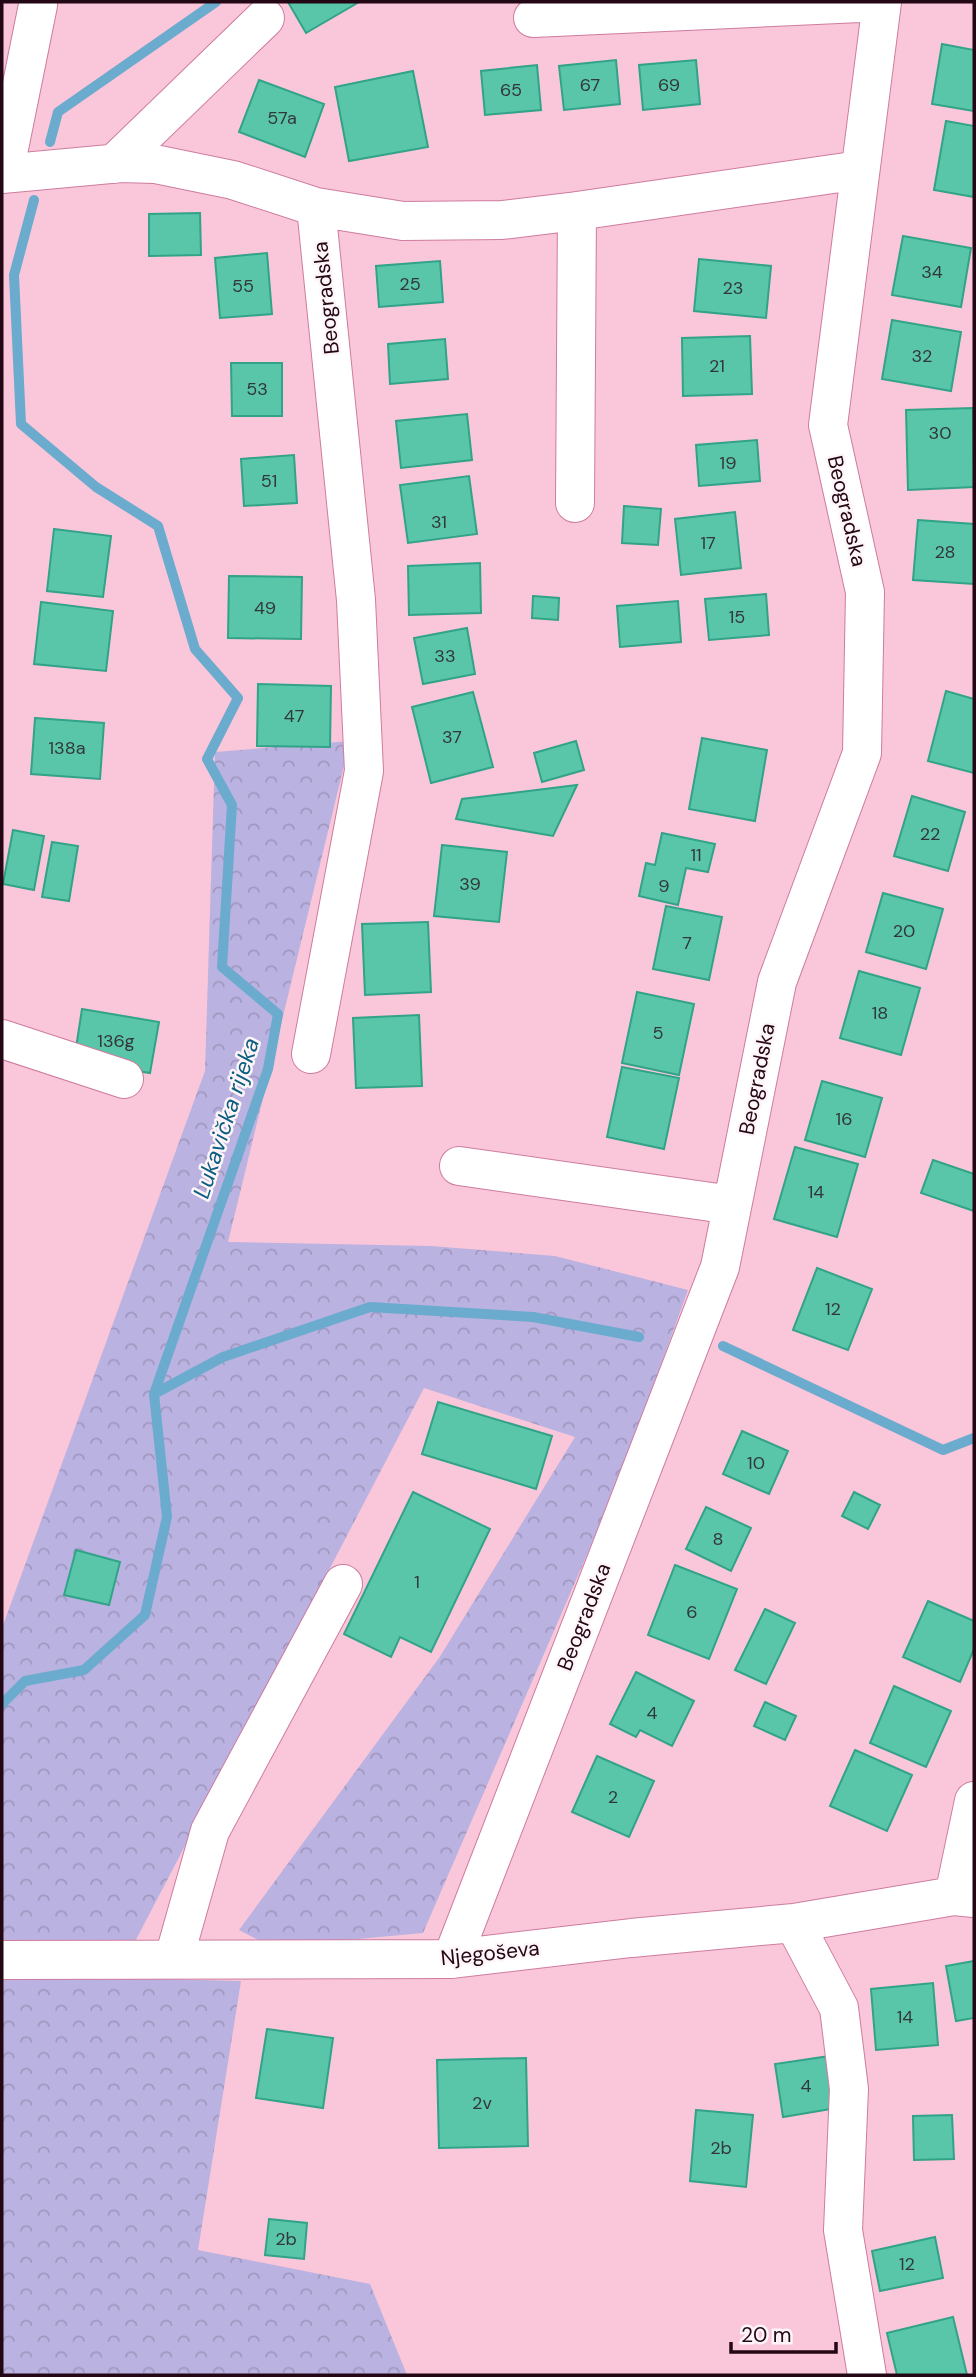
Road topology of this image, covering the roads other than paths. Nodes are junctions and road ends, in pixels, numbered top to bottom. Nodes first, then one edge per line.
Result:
1 (882, 2) edge
2 (41, 3) edge
3 (265, 18) dead end
4 (533, 18) dead end
5 (114, 164) junction
6 (860, 170) junction
7 (3, 173) edge
8 (316, 207) junction
9 (577, 211) junction
10 (575, 503) dead end
11 (2, 1039) edge
12 (311, 1054) dead end
13 (124, 1079) dead end
14 (459, 1166) dead end
15 (732, 1205) junction
16 (343, 1584) dead end
17 (974, 1801) edge
18 (964, 1897) edge
19 (794, 1923) junction
20 (174, 1958) junction
21 (452, 1959) junction
22 (2, 1960) edge
23 (860, 2368) edge

1 - 4 street
1 - 6 street, Beogradska
2 - 7 street
3 - 5 street
5 - 7 street, Beogradska
5 - 8 street, Beogradska
6 - 9 street, Beogradska
6 - 15 street, Beogradska
8 - 9 street, Beogradska
8 - 12 street, Beogradska
9 - 10 street
11 - 13 street
14 - 15 street
15 - 21 street, Beogradska
16 - 20 street
17 - 18 street
18 - 19 street, Njegoševa
19 - 21 street, Njegoševa
19 - 23 street
20 - 21 street, Njegoševa
20 - 22 street, Njegoševa

